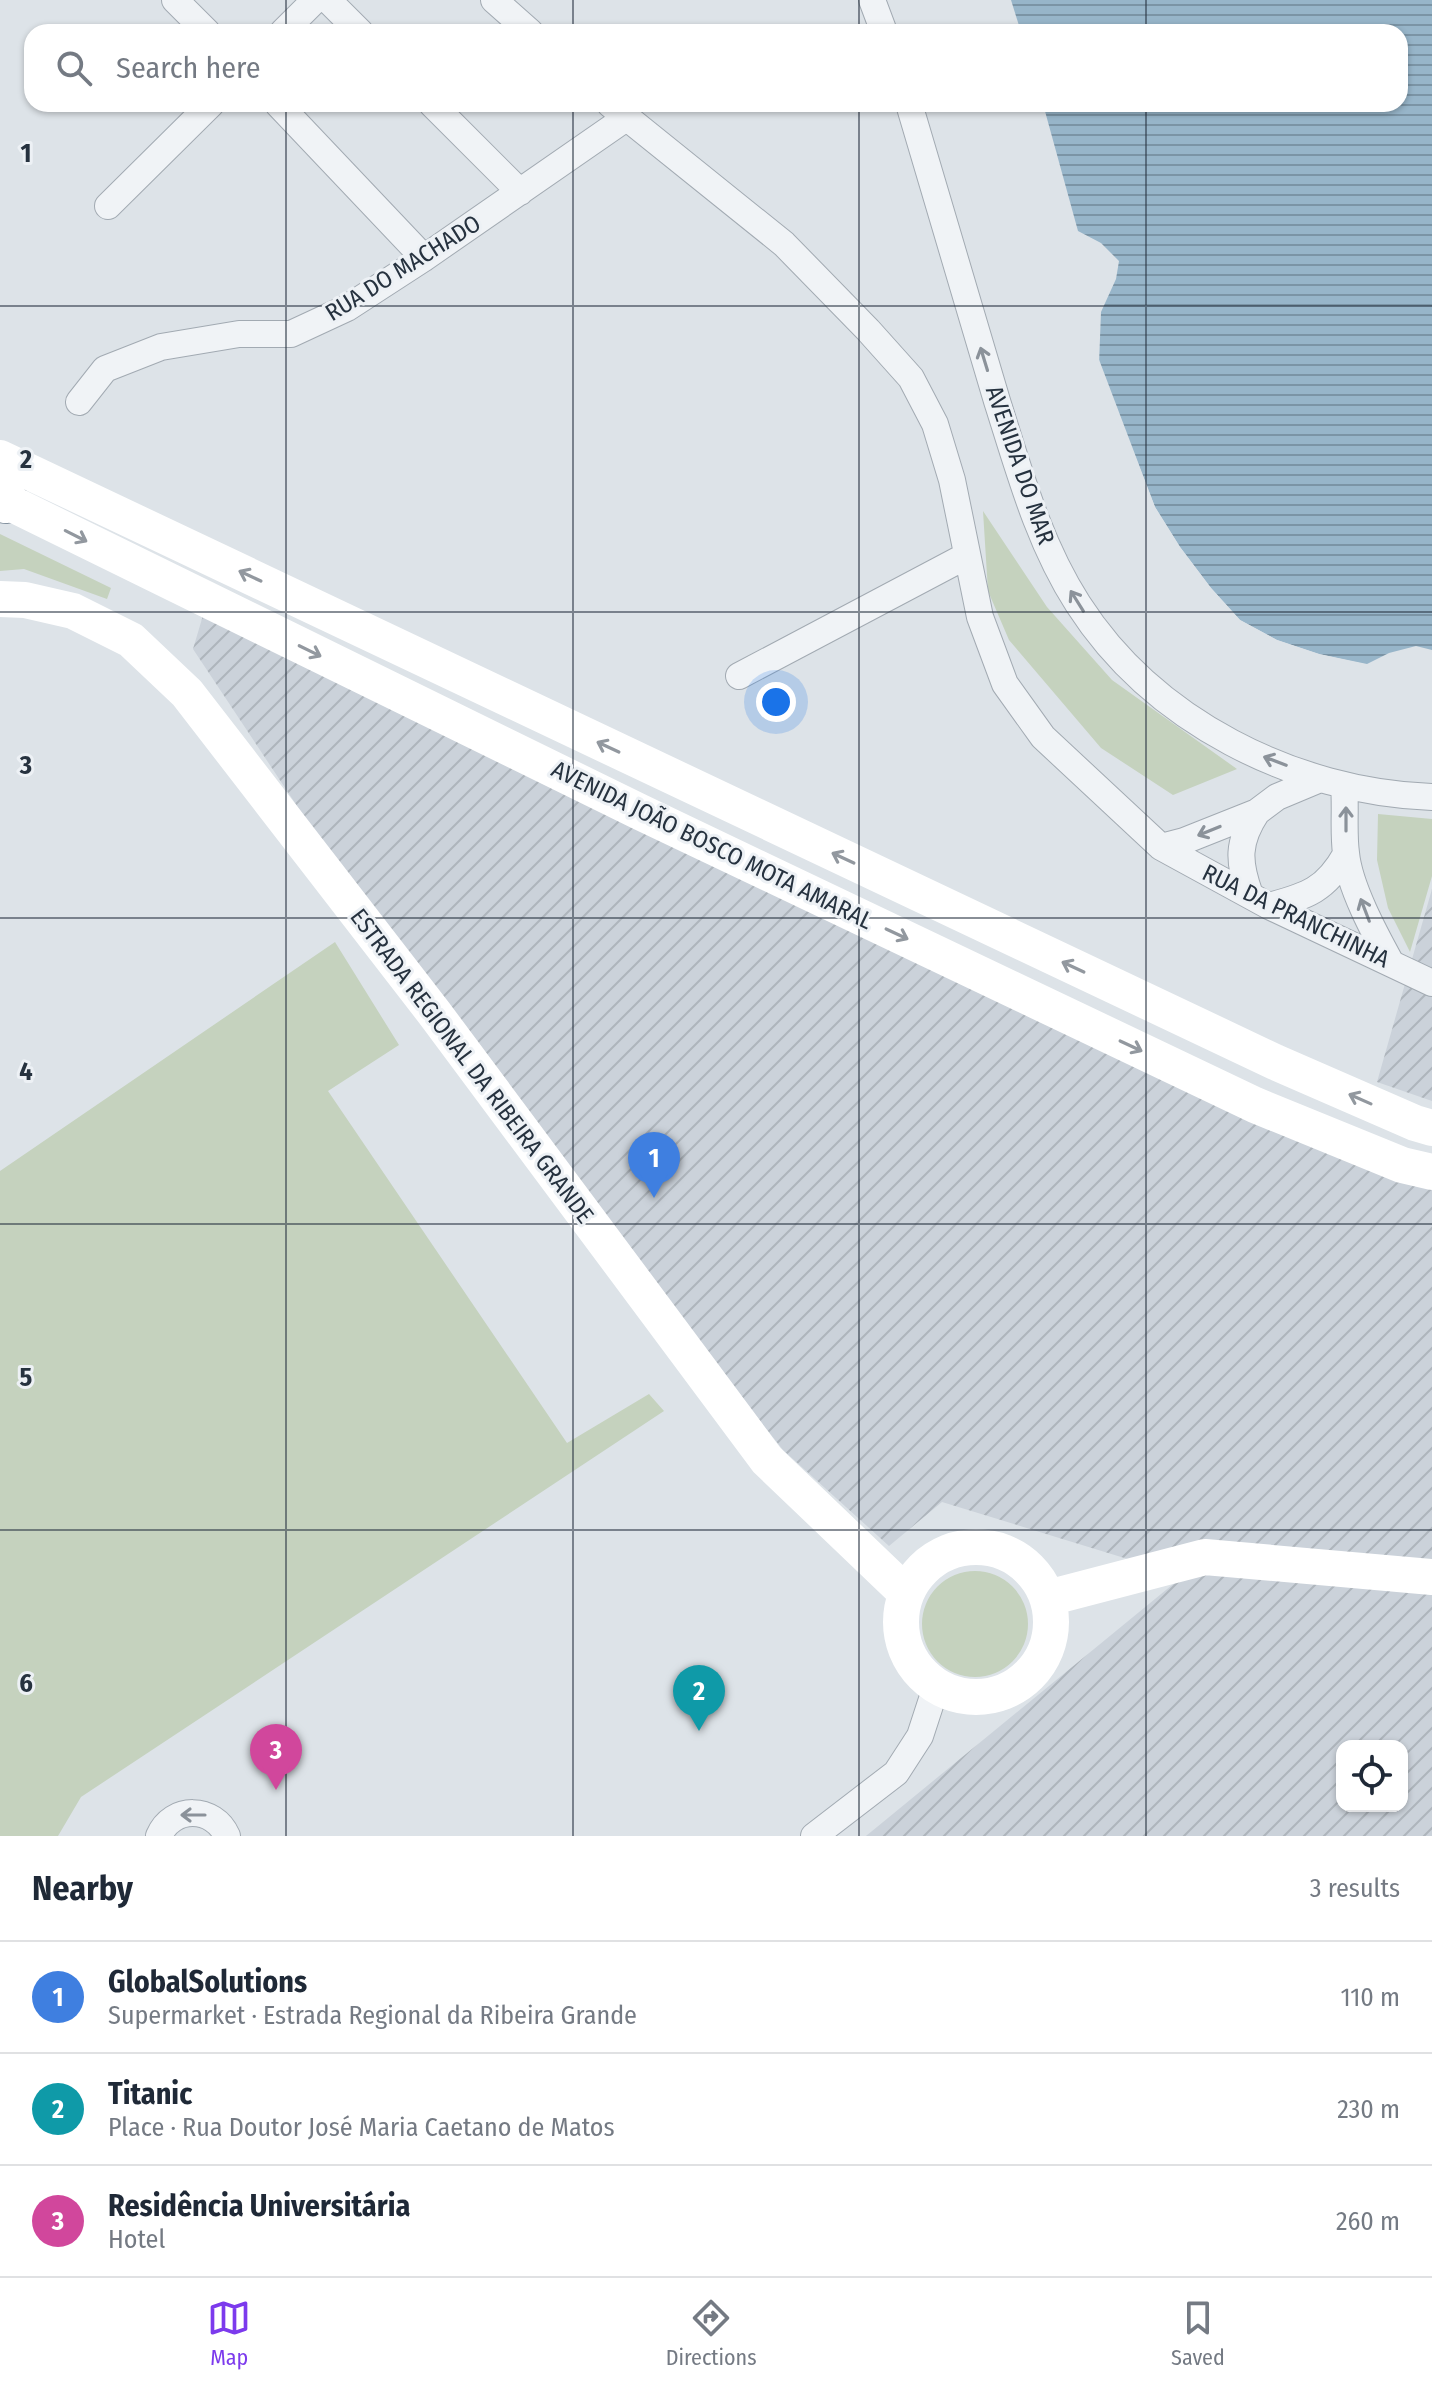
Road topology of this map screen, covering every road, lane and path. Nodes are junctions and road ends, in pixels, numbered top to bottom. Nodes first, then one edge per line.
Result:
1 (175, 0) edge
2 (315, 0) edge
3 (328, 0) edge
4 (494, 0) edge
5 (872, 0) edge
6 (199, 24) edge
7 (291, 24) edge
8 (352, 24) edge
9 (521, 24) edge
10 (881, 24) edge
11 (203, 112) edge
12 (286, 112) edge
13 (440, 112) edge
14 (617, 112) edge
15 (619, 112) edge
16 (911, 112) edge
17 (520, 192) junction
18 (108, 206) dead end
19 (424, 258) junction
20 (79, 402) dead end
21 (0, 458) edge
22 (2, 499) edge
23 (966, 556) junction
24 (0, 599) edge
25 (739, 676) dead end
26 (1332, 782) junction
27 (1432, 797) edge
28 (1257, 812) junction
29 (1161, 847) junction
30 (1346, 854) junction
31 (1260, 900) junction
32 (1391, 963) junction
33 (1432, 983) edge
34 (1432, 1128) edge
35 (1432, 1172) edge
36 (1432, 1577) edge
37 (906, 1593) junction
38 (1048, 1598) junction
39 (936, 1687) junction
40 (159, 1836) edge
41 (227, 1836) edge
42 (814, 1836) edge

1 - 6 street
2 - 7 street
3 - 8 street
4 - 9 street
5 - 10 street
11 - 18 street
12 - 19 street
13 - 17 street
14 - 17 street, RUA DO MACHADO
15 - 23 street, RUA DA PRANCHINHA
26 -> 16 street, AVENIDA DO MAR
17 - 19 street, RUA DO MACHADO
19 - 20 street, RUA DO MACHADO
34 -> 21 main road, AVENIDA JOÃO BOSCO MOTA AMARAL
22 -> 35 main road, AVENIDA JOÃO BOSCO MOTA AMARAL
23 - 25 street
23 - 29 street, RUA DA PRANCHINHA
24 - 37 main road, ESTRADA REGIONAL DA RIBEIRA GRANDE
26 - 27 street, AVENIDA DO MAR
26 - 28 street
30 -> 26 street
28 -> 29 street
28 - 31 street
29 - 31 street, RUA DA PRANCHINHA
30 - 31 street
32 -> 30 street
31 - 32 street, RUA DA PRANCHINHA
32 - 33 street, RUA DA PRANCHINHA
36 - 38 main road
37 - 38 main road
37 - 39 main road
38 - 39 main road
39 - 42 street
41 -> 40 street

